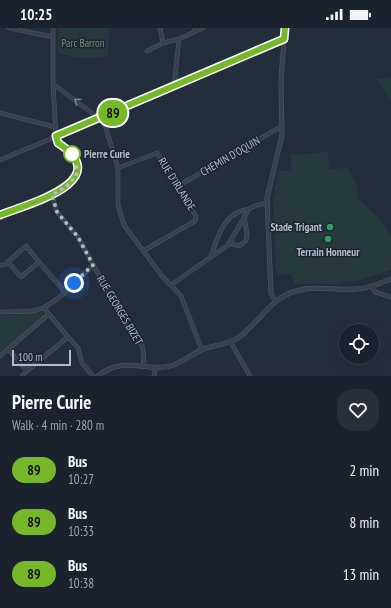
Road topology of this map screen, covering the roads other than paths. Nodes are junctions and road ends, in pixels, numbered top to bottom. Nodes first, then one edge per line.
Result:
1 (9, 28) edge
2 (53, 28) edge
3 (160, 28) edge
4 (204, 28) edge
5 (285, 28) edge
6 (194, 30) edge
7 (53, 37) junction
8 (179, 39) junction
9 (284, 39) junction
10 (163, 43) junction
11 (147, 51) dead end
12 (53, 84) junction
13 (174, 87) junction
14 (0, 113) edge
15 (101, 118) junction
16 (282, 126) junction
17 (55, 127) junction
18 (56, 136) junction
19 (0, 160) edge
20 (118, 168) junction
21 (178, 186) junction
22 (52, 195) junction
23 (267, 203) junction
24 (249, 209) junction
25 (0, 215) edge
26 (244, 216) junction
27 (229, 243) junction
28 (143, 251) junction
29 (211, 256) junction
30 (8, 262) junction
31 (39, 262) junction
32 (0, 265) edge
33 (93, 265) junction
34 (391, 279) edge
35 (172, 285) junction
36 (371, 286) junction
37 (65, 292) junction
38 (391, 297) edge
39 (275, 301) junction
40 (44, 308) junction
41 (0, 312) edge
42 (49, 314) junction
43 (68, 337) junction
44 (230, 342) junction
45 (8, 349) junction
46 (202, 350) junction
47 (0, 356) edge
48 (143, 365) junction
49 (156, 367) junction
50 (27, 371) junction
51 (22, 376) edge
52 (93, 376) edge
53 (98, 376) edge
54 (154, 376) edge
55 (250, 376) edge

1 - 7 street
2 - 7 street
3 - 10 street
4 - 6 street
5 - 9 street
6 - 8 street
7 - 12 street
8 - 10 street
8 - 13 street
9 - 13 street
9 - 16 street
10 - 11 street
15 -> 12 street
12 - 17 street
13 - 15 street
14 - 17 street
15 - 18 street
15 - 20 street
16 - 21 street, CHEMIN D'OQUIN
16 - 23 street
17 - 18 street
18 - 19 street
18 - 22 street
20 - 21 street, RUE D'IRLANDE
20 - 28 street
21 - 28 street, RUE D'IRLANDE
22 - 25 street
22 - 33 street, RUE GEORGES BIZET
23 - 24 street
23 - 39 street
24 - 26 street
24 - 29 street
26 - 27 street
26 - 27 street
27 - 29 street
28 - 35 street
29 - 35 street
30 - 31 street
30 - 31 street
30 - 32 street
31 - 37 street
33 - 37 street
33 - 48 street, RUE GEORGES BIZET
34 - 36 street
35 - 46 street
36 - 38 street
36 - 39 street
37 - 40 street
39 - 44 street
40 - 41 street
40 - 42 street
42 - 43 street
42 - 45 street
43 - 50 street
43 - 52 street
44 - 46 street
44 - 55 street
45 - 47 street
45 - 50 street
46 - 49 street
48 - 49 street
48 - 53 street
49 - 54 street
50 - 51 street

